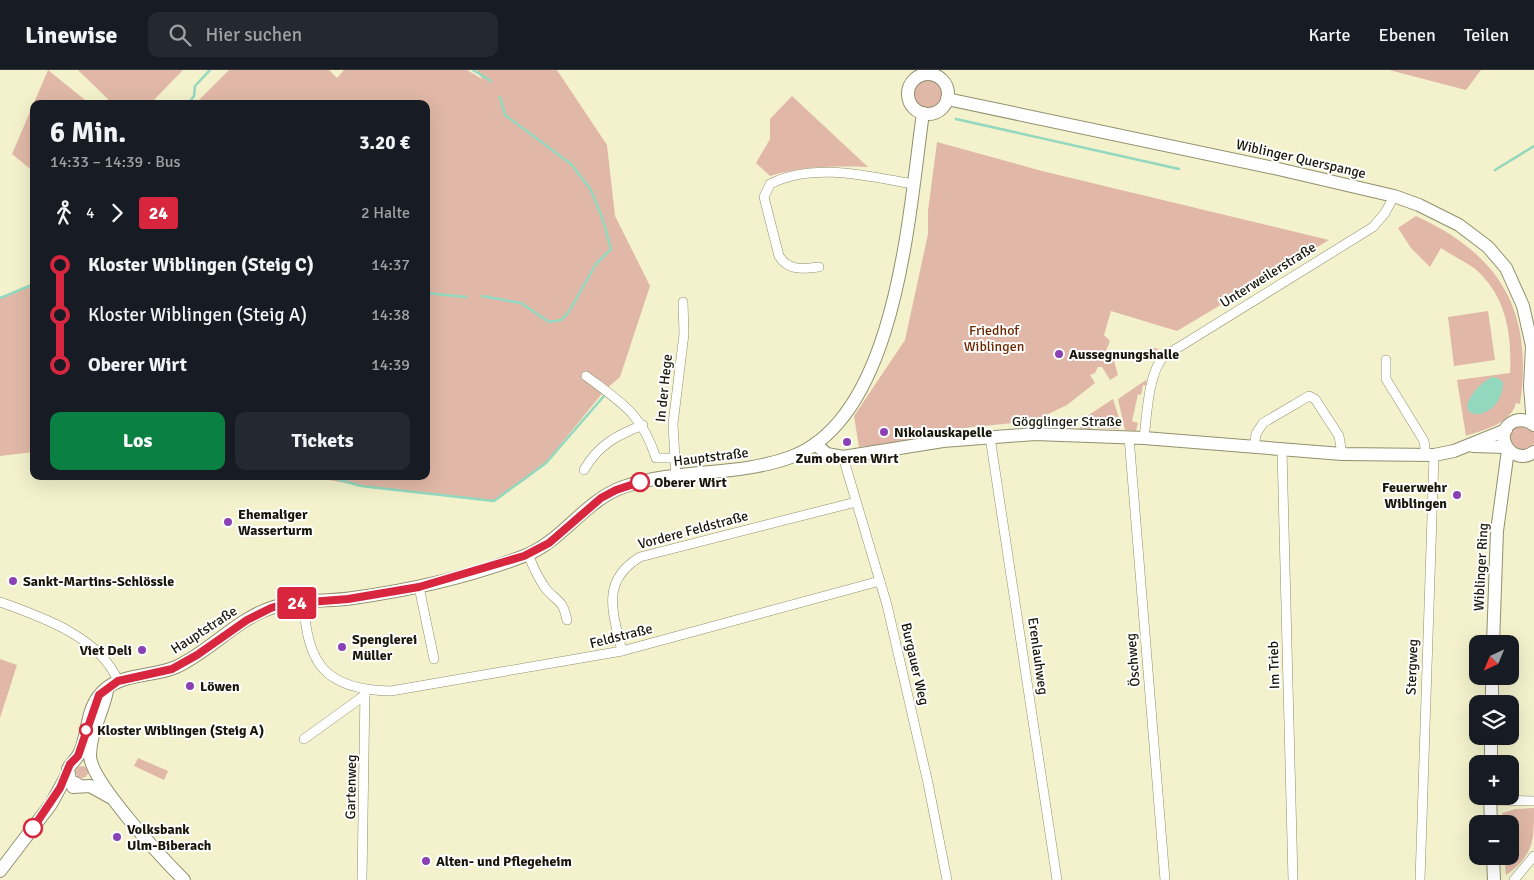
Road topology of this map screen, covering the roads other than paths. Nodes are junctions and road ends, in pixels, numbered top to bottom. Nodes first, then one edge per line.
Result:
1 (932, 72) edge
2 (947, 99) junction
3 (923, 114) junction
4 (912, 184) junction
5 (1394, 196) junction
6 (819, 267) dead end
7 (683, 302) dead end
8 (1386, 360) dead end
9 (586, 376) dead end
10 (1530, 387) junction
11 (1516, 421) junction
12 (643, 425) junction
13 (1534, 425) edge
14 (1506, 430) junction
15 (990, 437) junction
16 (1129, 437) junction
17 (1144, 438) junction
18 (819, 441) junction
19 (1468, 446) junction
20 (1254, 447) junction
21 (1507, 449) junction
22 (1282, 450) junction
23 (1342, 454) junction
24 (1529, 454) edge
25 (1430, 455) junction
26 (843, 457) junction
27 (675, 458) junction
28 (584, 470) dead end
29 (676, 477) junction
30 (1503, 492) junction
31 (856, 502) junction
32 (528, 554) junction
33 (880, 581) junction
34 (419, 587) junction
35 (0, 602) edge
36 (304, 602) junction
37 (567, 620) dead end
38 (1493, 635) edge
39 (622, 651) junction
40 (434, 659) dead end
41 (118, 681) junction
42 (107, 689) junction
43 (365, 692) junction
44 (304, 739) dead end
45 (75, 760) junction
46 (94, 766) junction
47 (68, 773) junction
48 (83, 786) junction
49 (1519, 800) edge
50 (1534, 801) edge
51 (51, 804) junction
52 (118, 804) junction
53 (1534, 856) edge
54 (1493, 865) edge
55 (1, 868) edge
56 (184, 880) edge
57 (362, 880) edge
58 (947, 880) edge
59 (1057, 880) edge
60 (1165, 880) edge
61 (1293, 880) edge
62 (1420, 880) edge
63 (1494, 880) edge
64 (1514, 880) edge

1 - 2 main road
1 - 3 main road
2 - 3 main road
2 - 5 main road, Wiblinger Querspange
3 - 4 main road, Hauptstraße
4 - 6 street
4 - 18 main road, Hauptstraße
5 - 10 main road, Wiblinger Querspange
5 - 17 street, Unterweilerstraße
7 - 27 street, In der Hege
8 - 25 street
9 - 12 street
10 - 11 main road, Wiblinger Querspange
10 - 13 main road, Wiblinger Querspange
11 - 13 main road
11 - 14 main road, Gögglinger Straße
12 - 27 street
12 - 28 street
14 - 19 main road, Gögglinger Straße
14 - 21 main road, Wiblinger Ring
15 - 16 main road, Gögglinger Straße
15 - 26 main road, Gögglinger Straße
15 - 59 street, Erenlauhweg
16 - 17 main road, Gögglinger Straße
16 - 60 street, Öschweg
17 - 20 main road, Gögglinger Straße
18 - 26 main road, Gögglinger Straße
18 - 29 main road, Hauptstraße
19 - 21 main road, Gögglinger Straße
19 - 25 main road, Gögglinger Straße
20 - 22 main road, Gögglinger Straße
20 - 23 street
21 - 24 main road, Gögglinger Straße
21 - 30 main road, Wiblinger Ring
22 - 23 main road, Gögglinger Straße
22 - 61 street, Im Trieb
23 - 25 main road, Gögglinger Straße
24 - 30 main road, Wiblinger Ring
25 - 62 street, Stergweg
26 - 31 street, Burgauer Weg
27 - 29 street, In der Hege
29 - 32 main road, Hauptstraße
30 - 38 main road, Wiblinger Ring
31 - 33 street, Burgauer Weg
31 - 39 street, Vordere Feldstraße
32 - 34 main road, Hauptstraße
32 - 37 street
33 - 39 street, Feldstraße
33 - 58 street, Burgauer Weg
34 - 36 main road, Hauptstraße
34 - 40 street
35 - 41 street
36 - 41 main road, Hauptstraße
36 - 43 street, Feldstraße
39 - 43 street, Feldstraße
41 - 42 main road
42 - 45 main road
42 - 46 main road
43 - 44 street
43 - 57 street, Gartenweg
45 - 46 main road
45 - 47 main road
46 - 48 main road
46 - 52 main road
47 - 48 main road
47 - 51 main road
48 - 51 main road
48 - 52 main road
49 - 50 street
51 - 55 main road
52 - 56 main road
53 - 64 street
54 - 63 main road

